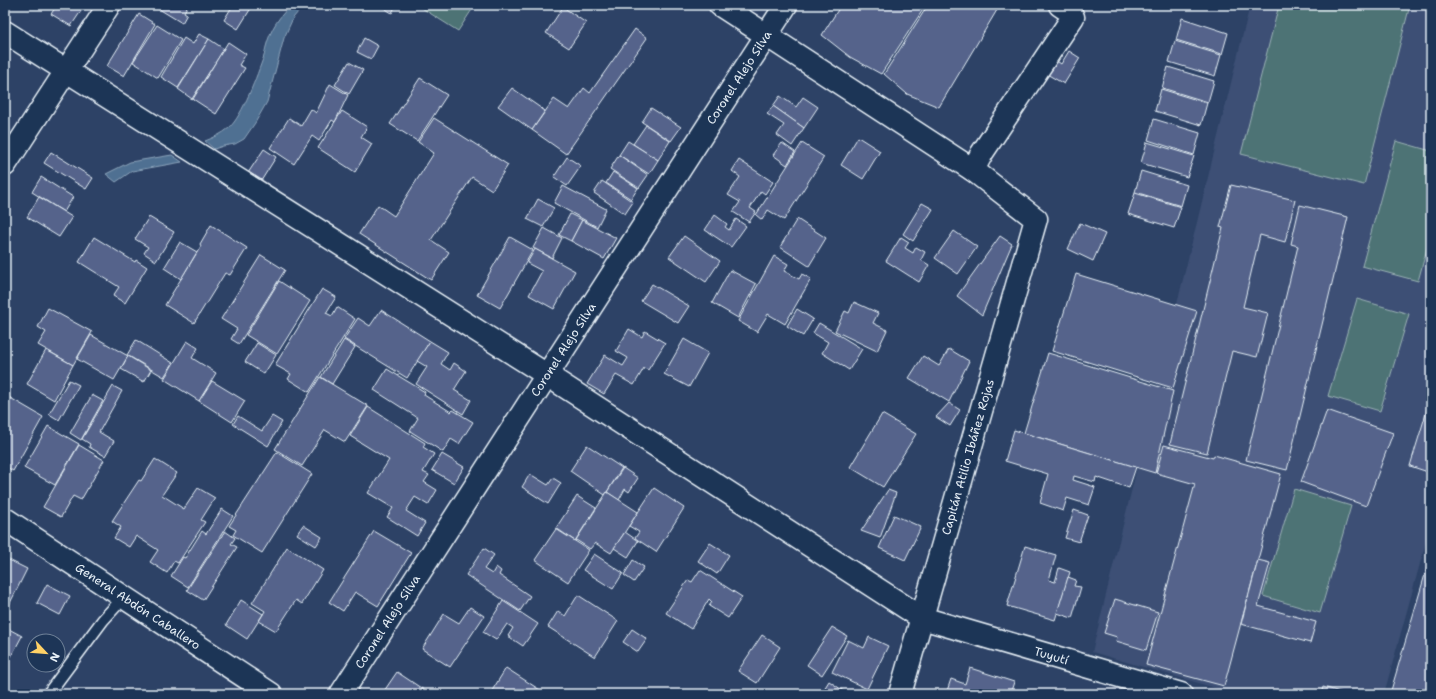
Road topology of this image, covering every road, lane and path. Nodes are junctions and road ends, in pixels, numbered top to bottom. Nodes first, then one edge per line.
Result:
1 (108, 5) edge
2 (720, 5) edge
3 (786, 5) edge
4 (1060, 5) edge
5 (5, 32) edge
6 (766, 35) junction
7 (66, 71) junction
8 (5, 166) edge
9 (973, 170) junction
10 (547, 375) junction
11 (5, 519) edge
12 (124, 597) junction
13 (922, 618) junction
14 (48, 694) edge
15 (271, 694) edge
16 (341, 694) edge
17 (900, 694) edge
18 (1181, 694) edge

1 - 7 street
2 - 6 street
3 - 6 street, Coronel Alejo Silva
4 - 9 street
5 - 7 street, Tuyutí
6 - 9 street
6 - 10 street, Coronel Alejo Silva
7 - 8 street
7 - 10 street, Tuyutí
9 - 13 street, Capitán Atilio Ibáñez Rojas
10 - 13 street, Tuyutí
10 - 16 street, Coronel Alejo Silva
11 - 12 street, General Abdón Caballero
12 - 14 lane
12 - 15 street, General Abdón Caballero
13 - 17 street, Capitán Atilio Ibáñez Rojas
13 - 18 street, Tuyutí

